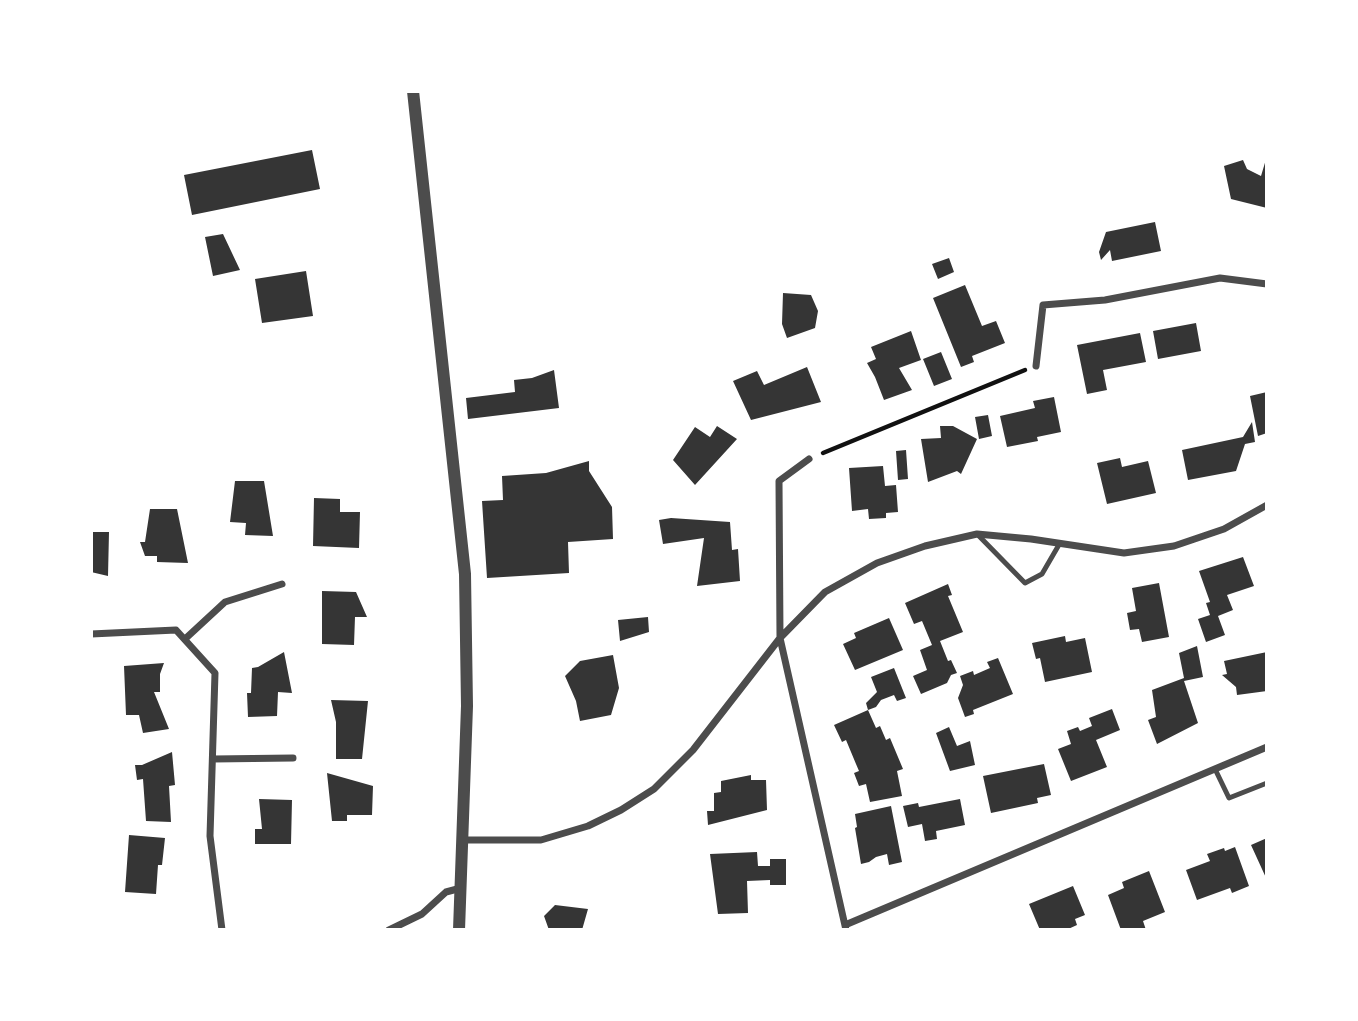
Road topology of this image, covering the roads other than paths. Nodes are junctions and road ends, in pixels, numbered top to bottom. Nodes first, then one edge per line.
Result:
1 (413, 91) edge
2 (1267, 284) edge
3 (1036, 366) road end
4 (809, 459) road end
5 (1267, 505) edge
6 (977, 534) junction
7 (1060, 543) junction
8 (282, 584) dead end
9 (91, 634) edge
10 (780, 638) junction
11 (185, 639) junction
12 (1267, 747) edge
13 (293, 758) dead end
14 (213, 759) junction
15 (1214, 769) junction
16 (1267, 783) edge
17 (463, 839) junction
18 (461, 888) junction
19 (845, 927) edge
20 (222, 930) edge
21 (389, 930) edge
22 (459, 930) edge

1 - 17 street
2 - 3 street
4 - 10 street
5 - 7 street
6 - 7 street
6 - 7 lane
6 - 10 street
8 - 11 street
9 - 11 street
10 - 17 street
10 - 19 street
11 - 14 street
12 - 15 street
13 - 14 street
14 - 20 street
15 - 16 lane
15 - 19 street
17 - 18 street
18 - 21 street
18 - 22 street

